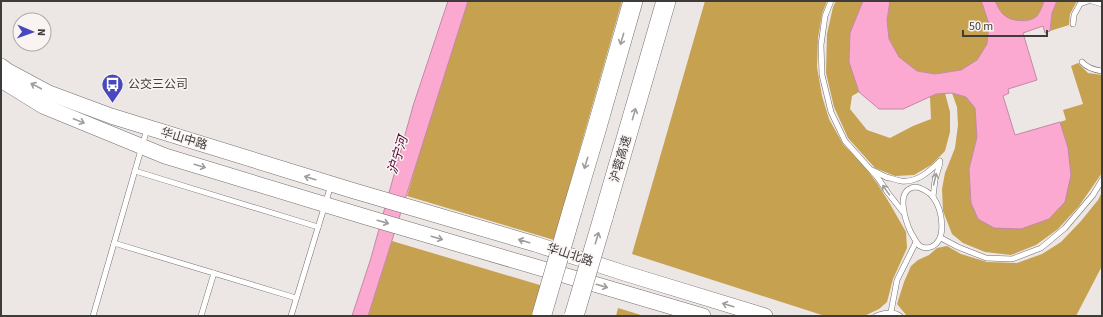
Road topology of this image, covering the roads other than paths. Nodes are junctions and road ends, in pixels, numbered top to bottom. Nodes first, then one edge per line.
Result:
1 (633, 1) edge
2 (666, 1) edge
3 (831, 1) edge
4 (1088, 1) edge
5 (1092, 1) edge
6 (1102, 4) edge
7 (1073, 24) dead end
8 (1082, 62) dead end
9 (1, 66) edge
10 (1102, 71) edge
11 (1, 80) edge
12 (147, 128) junction
13 (142, 146) junction
14 (870, 168) junction
15 (135, 172) junction
16 (886, 177) junction
17 (915, 180) junction
18 (1102, 180) edge
19 (332, 184) junction
20 (909, 185) junction
21 (917, 187) junction
22 (906, 192) junction
23 (374, 197) joint
24 (933, 197) junction
25 (326, 204) junction
26 (903, 212) junction
27 (366, 217) joint
28 (318, 227) junction
29 (941, 238) junction
30 (916, 242) junction
31 (114, 243) junction
32 (214, 273) junction
33 (296, 298) junction
34 (891, 312) junction
35 (542, 315) edge
36 (92, 316) edge
37 (201, 316) edge
38 (291, 316) edge
39 (574, 316) edge
40 (703, 316) edge
41 (765, 316) edge
42 (876, 316) edge
43 (900, 316) edge

1 -> 35 highway, bridge
39 -> 2 highway, 沪蓉高速, bridge
3 - 14 lane
4 - 7 lane
5 - 6 lane
8 - 10 lane
12 -> 9 main road, 华山中路
11 -> 13 main road, 华山中路
12 - 13 lane
19 -> 12 main road, 华山中路
13 - 15 lane
13 -> 25 main road, 华山中路
14 - 16 lane
26 -> 14 lane
15 - 28 lane
15 - 31 lane
16 - 17 lane
16 - 20 lane
17 - 20 lane
24 -> 17 lane
18 - 29 lane
19 - 23 main road, 华山中路
19 - 25 lane
20 - 21 lane
20 - 22 lane
21 - 22 lane
21 - 24 lane
22 - 26 lane
41 -> 23 main road, 华山北路
24 - 29 lane
25 - 27 main road, 华山中路
25 - 28 lane
26 - 30 lane
27 -> 40 main road, 华山北路
28 - 33 lane
29 - 30 lane
30 - 34 lane
31 - 32 lane
31 - 36 lane
32 - 33 lane
32 - 37 lane
33 - 38 lane
34 - 42 lane
34 - 43 lane

